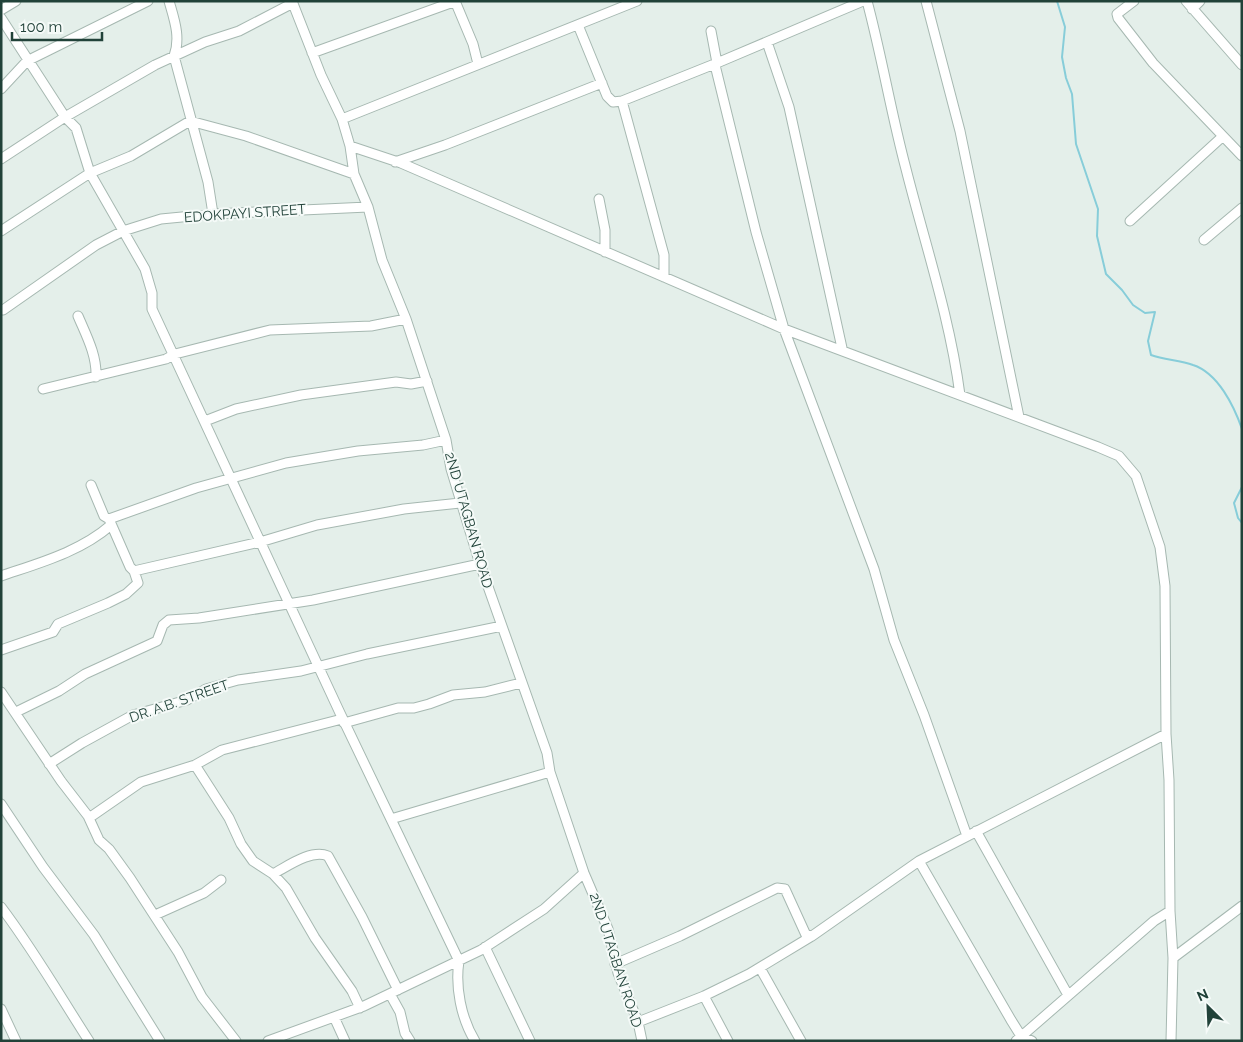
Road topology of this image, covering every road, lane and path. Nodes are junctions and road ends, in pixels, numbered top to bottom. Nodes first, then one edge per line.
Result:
1 (16, 1) edge
2 (148, 1) edge
3 (169, 1) edge
4 (455, 1) edge
5 (637, 1) edge
6 (863, 1) edge
7 (867, 1) edge
8 (926, 1) edge
9 (1134, 1) edge
10 (1200, 1) edge
11 (293, 2) edge
12 (1189, 5) edge
13 (1, 10) edge
14 (1, 18) edge
15 (578, 25) junction
16 (711, 31) dead end
17 (767, 42) junction
18 (312, 54) junction
19 (174, 56) junction
20 (1240, 59) edge
21 (27, 61) junction
22 (478, 64) dead end
23 (716, 64) junction
24 (602, 83) junction
25 (1, 89) edge
26 (622, 101) junction
27 (65, 117) junction
28 (342, 120) junction
29 (190, 121) junction
30 (1222, 137) junction
31 (350, 146) junction
32 (1242, 156) edge
33 (1, 159) edge
34 (395, 162) junction
35 (90, 173) junction
36 (354, 174) junction
37 (599, 199) dead end
38 (368, 207) junction
39 (1242, 208) edge
40 (213, 214) junction
41 (1130, 221) dead end
42 (1, 231) edge
43 (122, 231) junction
44 (1204, 240) dead end
45 (605, 252) junction
46 (664, 277) junction
47 (3, 310) dead end
48 (78, 316) dead end
49 (406, 319) junction
50 (784, 329) junction
51 (842, 348) dead end
52 (175, 354) junction
53 (96, 376) junction
54 (426, 381) junction
55 (43, 389) dead end
56 (960, 395) junction
57 (1019, 417) junction
58 (205, 421) junction
59 (446, 440) junction
60 (230, 477) junction
61 (91, 485) dead end
62 (460, 503) junction
63 (110, 522) junction
64 (260, 542) junction
65 (480, 564) junction
66 (134, 571) junction
67 (1, 576) edge
68 (289, 603) junction
69 (502, 626) junction
70 (1, 650) edge
71 (318, 666) junction
72 (521, 683) junction
73 (1, 692) edge
74 (16, 712) junction
75 (343, 721) junction
76 (1166, 734) junction
77 (49, 764) junction
78 (195, 765) junction
79 (550, 772) junction
80 (1, 804) edge
81 (89, 818) junction
82 (391, 819) junction
83 (976, 832) junction
84 (967, 836) junction
85 (919, 861) junction
86 (584, 873) junction
87 (273, 874) junction
88 (221, 880) dead end
89 (1242, 906) edge
90 (1, 907) edge
91 (1170, 911) junction
92 (154, 915) junction
93 (812, 936) junction
94 (485, 947) junction
95 (1173, 958) junction
96 (459, 961) junction
97 (615, 964) junction
98 (760, 968) junction
99 (441, 969) junction
100 (456, 980) junction
101 (394, 992) junction
102 (1068, 995) junction
103 (704, 996) junction
104 (360, 1008) junction
105 (1, 1009) edge
106 (334, 1017) junction
107 (638, 1022) junction
108 (1019, 1038) edge
109 (271, 1040) edge
110 (16, 1041) edge
111 (90, 1041) edge
112 (160, 1041) edge
113 (236, 1041) edge
114 (345, 1041) edge
115 (410, 1041) edge
116 (475, 1041) edge
117 (530, 1041) edge
118 (642, 1041) edge
119 (728, 1041) edge
120 (801, 1041) edge
121 (1032, 1041) edge
122 (1171, 1041) edge

1 - 13 street
2 - 21 street
3 - 19 street
4 - 18 street
4 - 22 street
5 - 15 street
6 - 17 street
7 - 56 street
8 - 57 street
9 - 30 street
10 - 12 street
11 - 18 street, 2ND UTAGBAN ROAD
11 - 19 street
12 - 20 street
14 - 21 street
15 - 24 street
15 - 28 street
16 - 23 street
17 - 23 street
17 - 51 street
18 - 28 street, 2ND UTAGBAN ROAD
19 - 27 street
19 - 29 street
21 - 25 street
21 - 27 street
23 - 26 street
23 - 50 street
24 - 26 street
24 - 34 street
26 - 46 street
27 - 33 street
27 - 35 street
28 - 31 street, 2ND UTAGBAN ROAD
29 - 35 street
29 - 36 street
29 - 40 street
30 - 32 street
30 - 41 street
31 - 34 street
31 - 36 street, 2ND UTAGBAN ROAD
34 - 45 street
35 - 42 street
35 - 43 street
36 - 38 street, 2ND UTAGBAN ROAD
37 - 45 street
38 - 40 street, EDOKPAYI STREET
38 - 49 street, 2ND UTAGBAN ROAD
39 - 44 street
40 - 43 street, EDOKPAYI STREET
43 - 47 street, EDOKPAYI STREET
43 - 52 street
45 - 46 street
46 - 50 street
48 - 53 street
49 - 52 street
49 - 54 street, 2ND UTAGBAN ROAD
50 - 56 street
50 - 84 street
52 - 53 street
52 - 58 street
53 - 55 street
54 - 58 street
54 - 59 street, 2ND UTAGBAN ROAD
56 - 57 street
57 - 76 street
58 - 60 street
59 - 60 street
59 - 62 street, 2ND UTAGBAN ROAD
60 - 63 street
60 - 64 street
61 - 63 street
62 - 64 street
62 - 65 street, 2ND UTAGBAN ROAD
63 - 66 street
63 - 67 street
64 - 66 street
64 - 68 street
65 - 68 street
65 - 69 street, 2ND UTAGBAN ROAD
66 - 70 street
68 - 71 street
68 - 74 street
69 - 71 street, DR. A.B. STREET
69 - 72 street, 2ND UTAGBAN ROAD
71 - 75 street
71 - 77 street, DR. A.B. STREET
72 - 75 street
72 - 79 street, 2ND UTAGBAN ROAD
73 - 74 street
74 - 77 street
75 - 78 street
75 - 82 street
76 - 83 street
76 - 91 street
77 - 81 street
78 - 81 street
78 - 87 street
79 - 82 street
79 - 86 street, 2ND UTAGBAN ROAD
80 - 112 street
81 - 92 street
82 - 96 street
83 - 84 street
83 - 102 street
84 - 85 street
85 - 93 street
85 - 108 street
86 - 94 street
86 - 97 street, 2ND UTAGBAN ROAD
87 - 101 street
87 - 104 street
88 - 92 street
89 - 95 street
90 - 111 street
91 - 95 street
91 - 102 street
92 - 113 street
93 - 97 street
93 - 98 street
94 - 96 street
94 - 117 street
95 - 122 street
96 - 99 street
96 - 100 street
97 - 107 street, 2ND UTAGBAN ROAD
98 - 103 street
98 - 120 street
99 - 100 street
99 - 101 street
100 - 116 street
101 - 104 street
101 - 115 street
102 - 108 street
103 - 107 street
103 - 119 street
104 - 106 street
105 - 110 street
106 - 109 street
106 - 114 street
107 - 118 street, 2ND UTAGBAN ROAD
108 - 121 street

